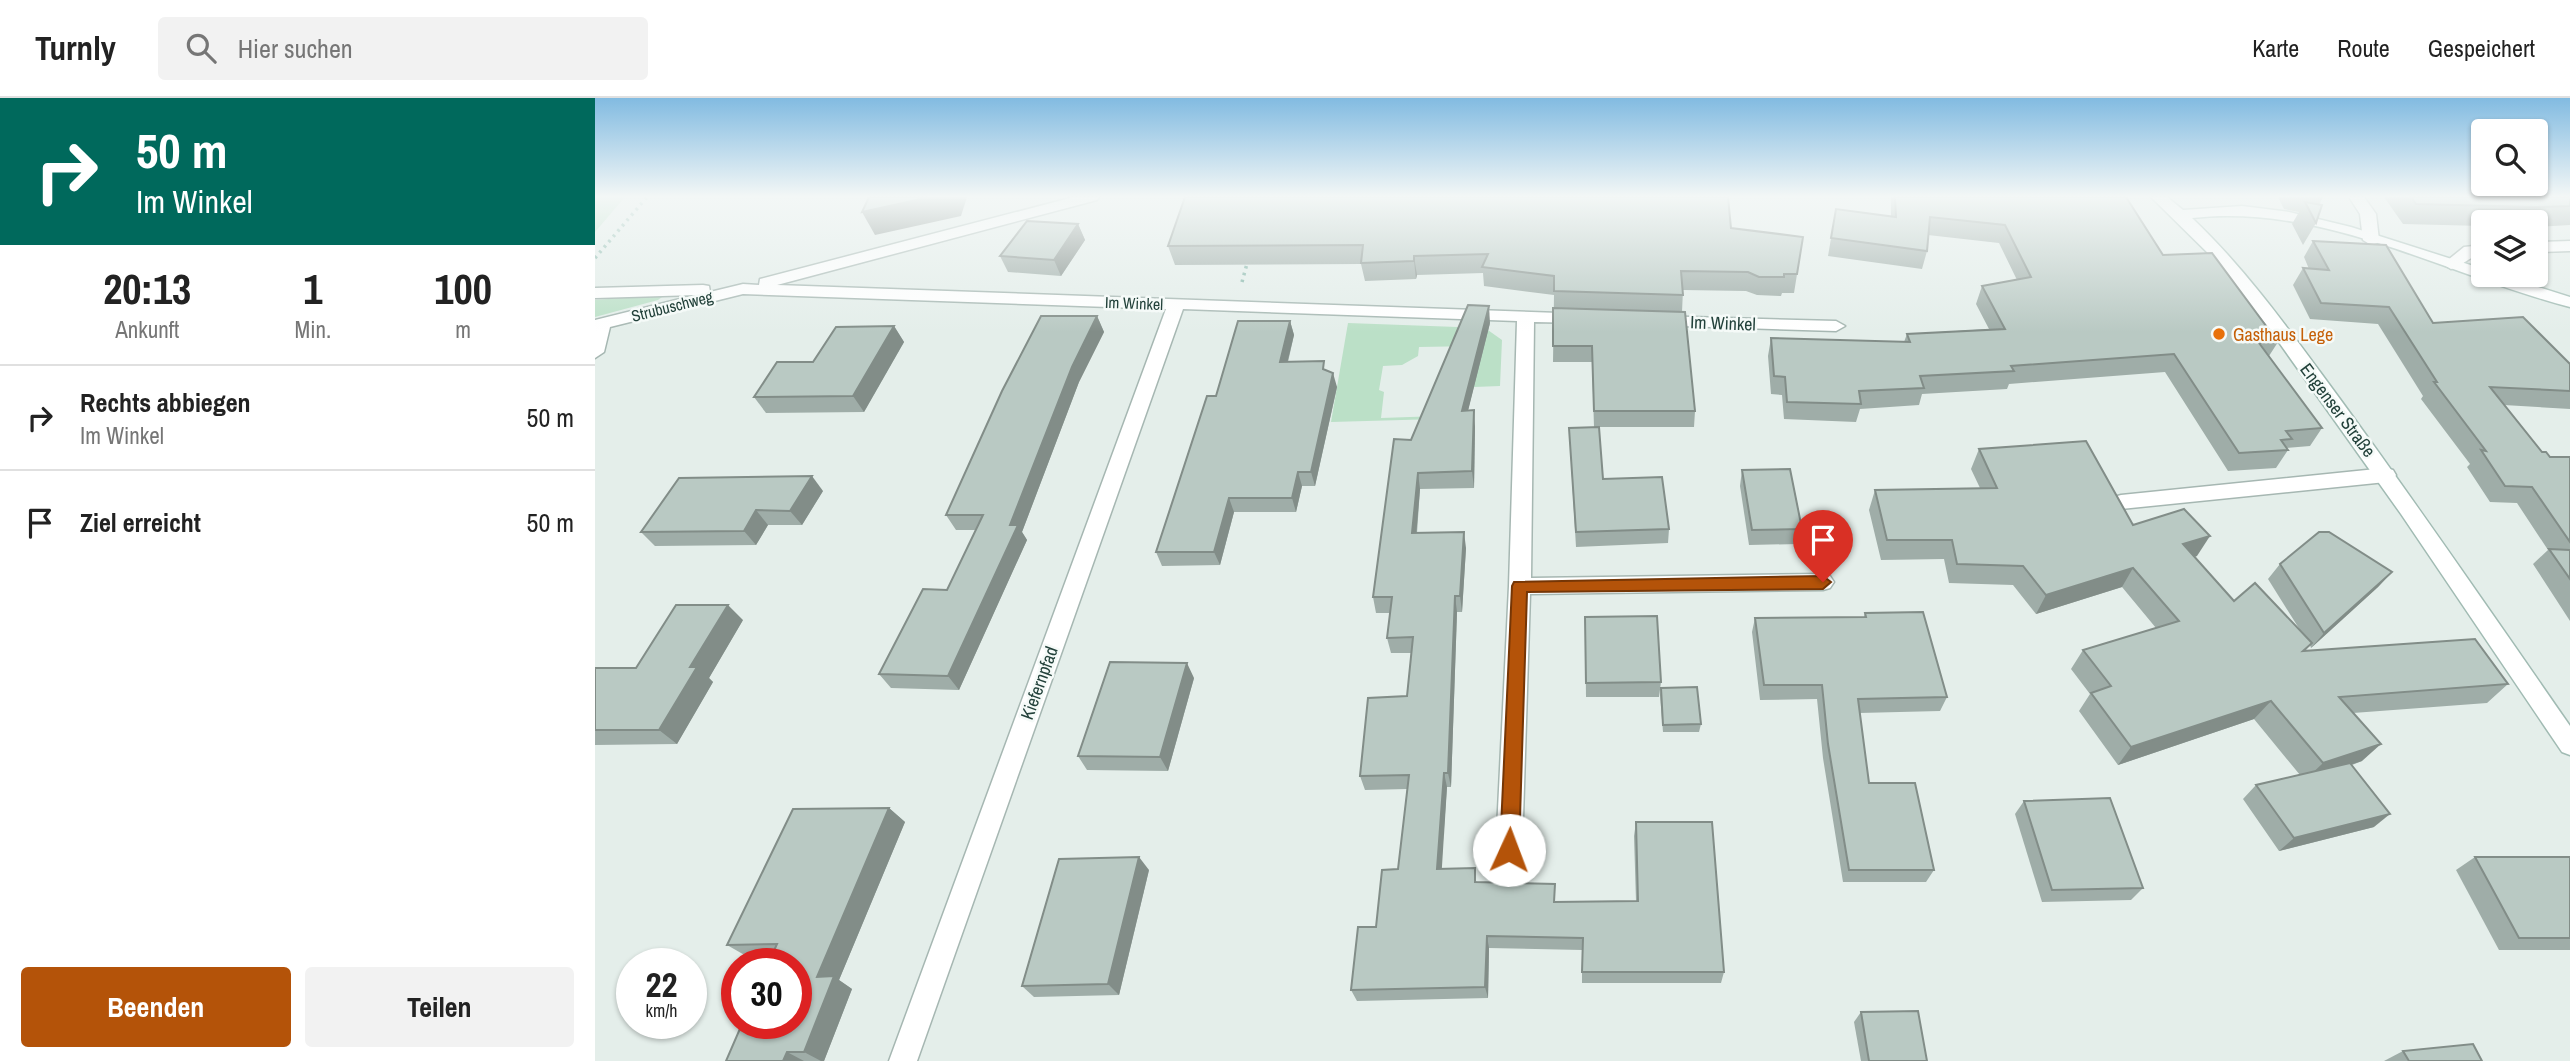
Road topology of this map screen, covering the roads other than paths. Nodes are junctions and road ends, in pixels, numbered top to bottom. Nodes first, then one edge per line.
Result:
1 (923, 242) edge
2 (2206, 242) edge
3 (2377, 242) edge
4 (2570, 246) edge
5 (2548, 247) edge
6 (2471, 250) edge
7 (882, 253) junction
8 (2451, 264) junction
9 (2471, 271) edge
10 (2522, 287) edge
11 (743, 289) junction
12 (595, 293) edge
13 (869, 293) junction
14 (2570, 302) edge
15 (1176, 305) junction
16 (1526, 317) junction
17 (1596, 319) edge
18 (1637, 320) edge
19 (599, 324) edge
20 (1836, 326) dead end
21 (595, 352) edge
22 (2386, 475) junction
23 (2121, 502) edge
24 (1823, 582) dead end
25 (1520, 586) junction
26 (2570, 745) edge
27 (1509, 850) dead end
28 (903, 1061) edge

1 - 7 street, Strubuschweg
2 - 22 street, Engenser Straße
3 - 8 street
4 - 5 street
6 - 8 street
7 - 11 street, Strubuschweg
7 - 13 street
8 - 9 street
10 - 14 street
11 - 12 street, Strubuschweg
11 - 13 street, Im Winkel
11 - 19 street, Strubuschweg
13 - 15 street, Im Winkel
15 - 16 street, Im Winkel
15 - 28 street, Kiefernpfad
16 - 17 street, Im Winkel
16 - 25 street
18 - 20 street, Im Winkel
19 - 21 street
22 - 23 street, Engenser Straße
22 - 26 street, Engenser Straße
24 - 25 street
25 - 27 street

